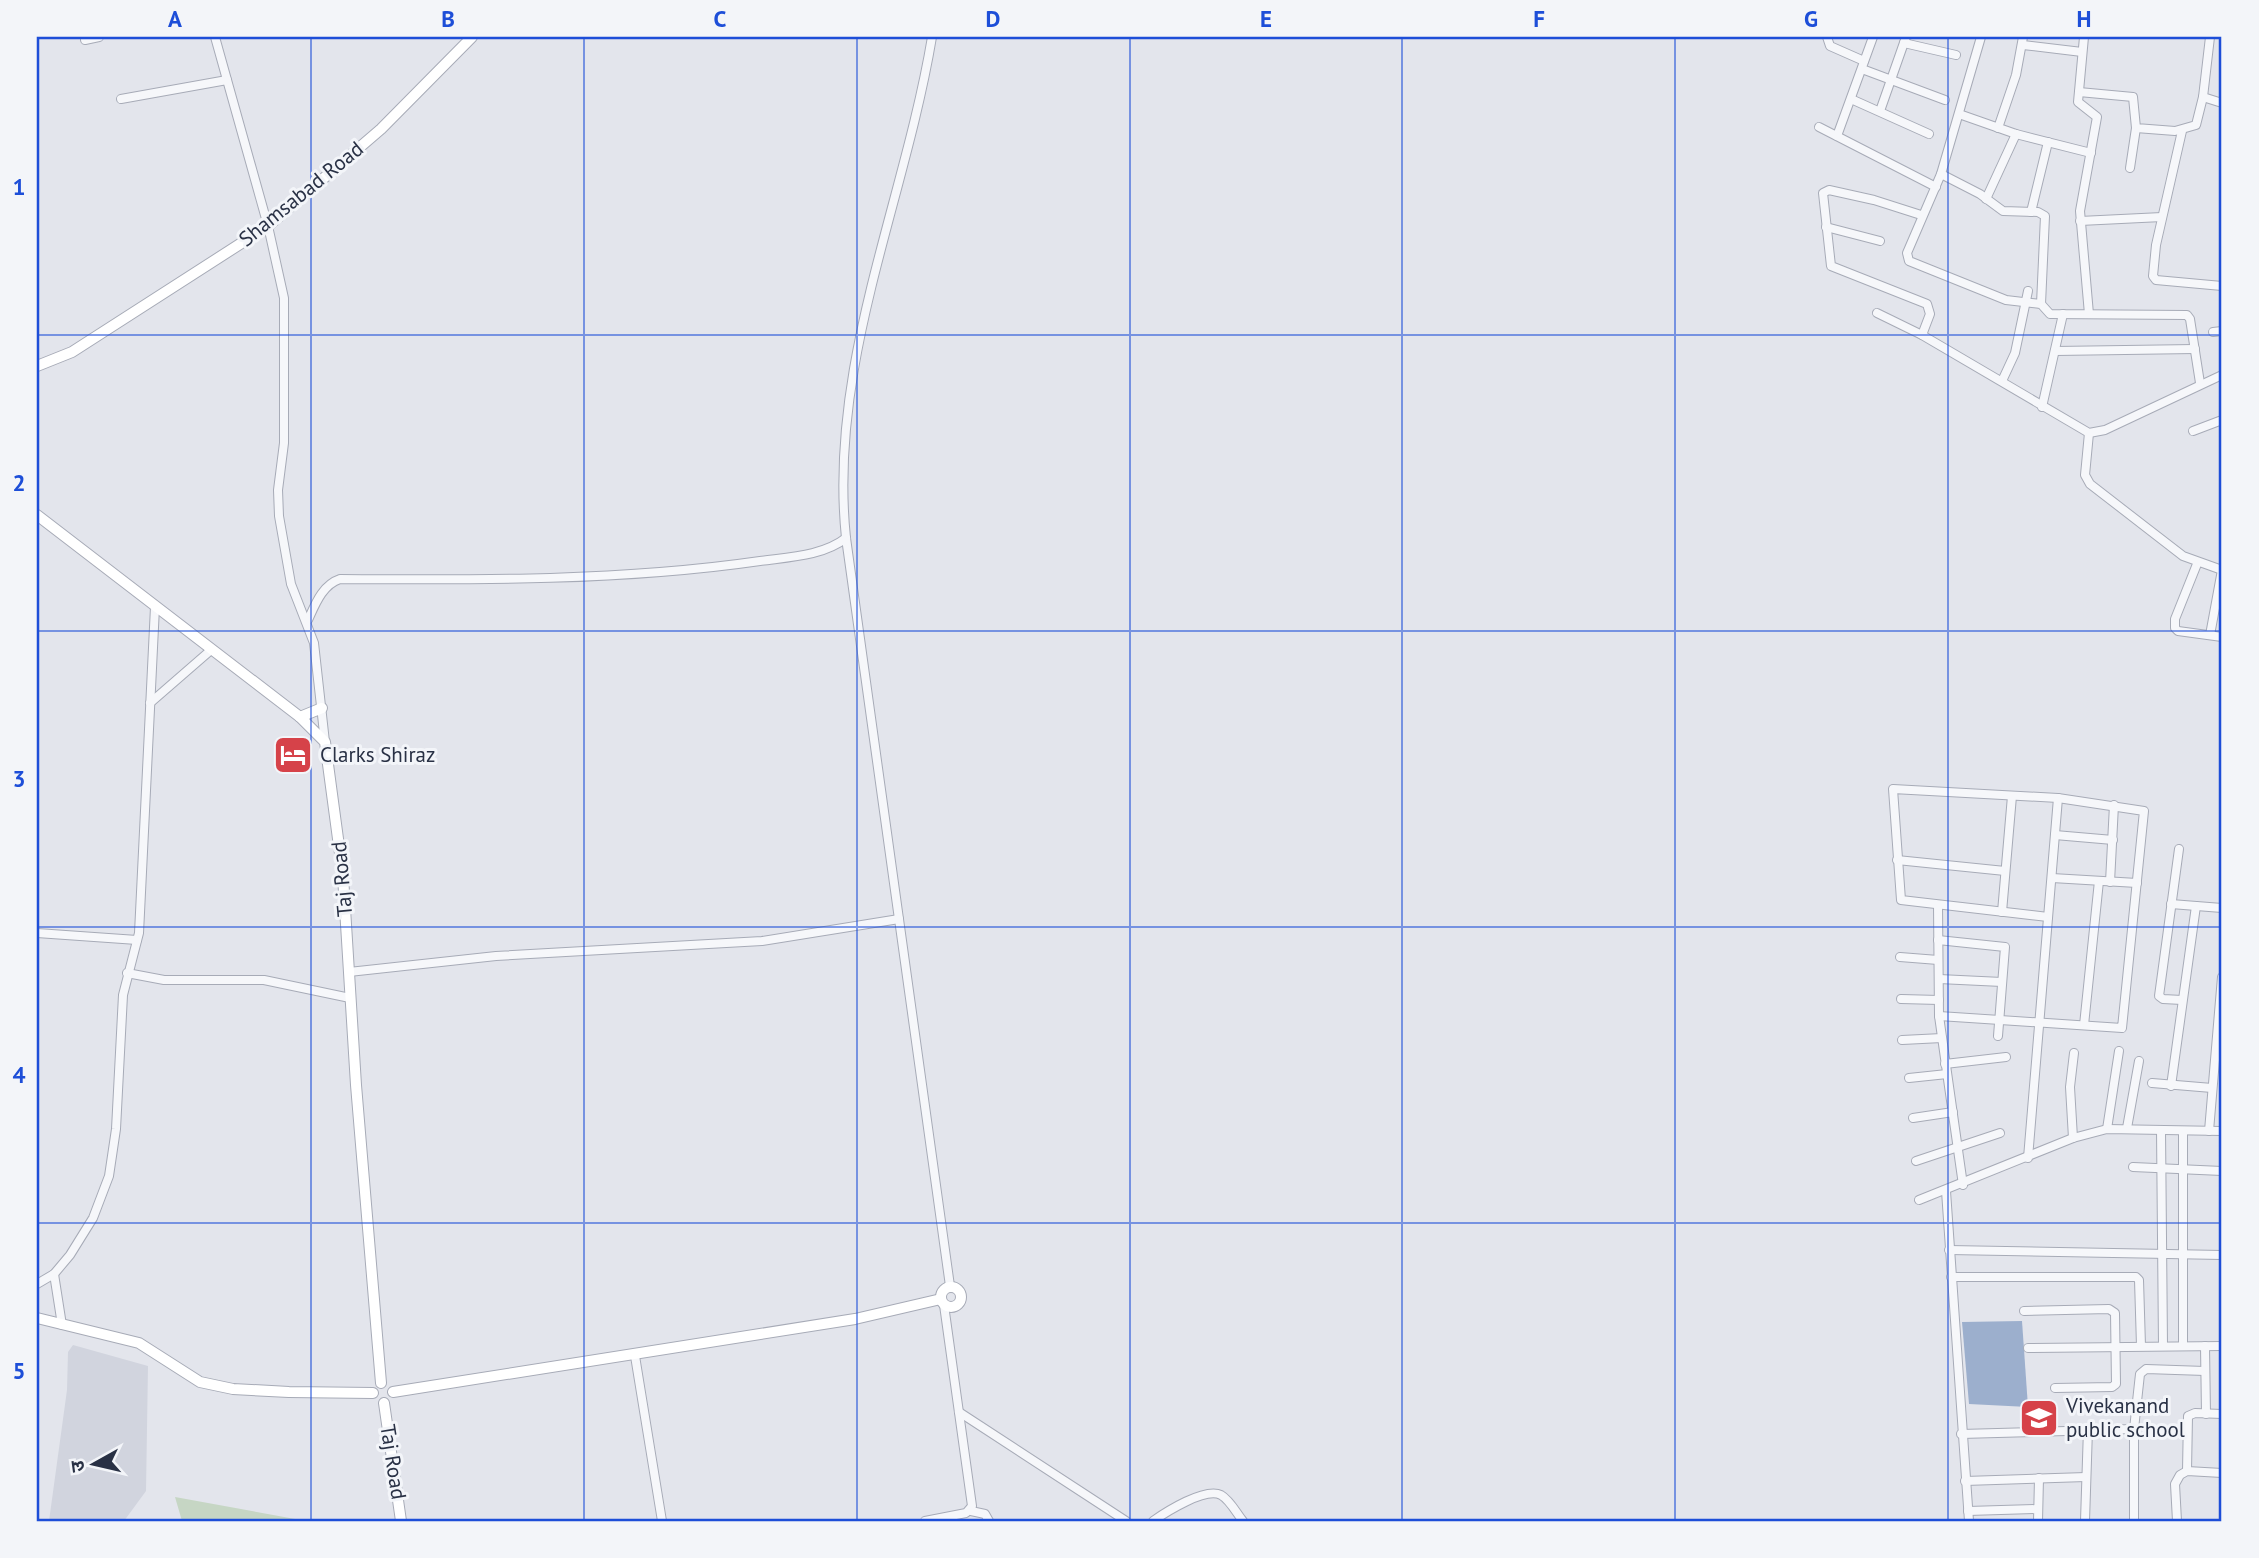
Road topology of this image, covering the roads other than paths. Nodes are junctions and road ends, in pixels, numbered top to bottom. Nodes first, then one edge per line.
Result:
1 (99, 37) edge
2 (215, 37) edge
3 (472, 37) edge
4 (932, 37) edge
5 (1827, 37) edge
6 (1873, 37) edge
7 (1981, 37) edge
8 (2084, 37) edge
9 (2210, 37) edge
10 (85, 40) dead end
11 (1905, 40) edge
12 (2023, 41) edge
13 (2082, 52) junction
14 (1956, 55) dead end
15 (1863, 65) junction
16 (227, 80) junction
17 (1893, 80) junction
18 (2079, 92) junction
19 (2203, 97) junction
20 (121, 99) dead end
21 (1851, 99) junction
22 (1945, 100) dead end
23 (2222, 103) edge
24 (1880, 110) junction
25 (1959, 114) junction
26 (1819, 127) dead end
27 (1998, 128) junction
28 (2136, 128) junction
29 (2182, 131) junction
30 (1928, 134) dead end
31 (2016, 134) junction
32 (1837, 136) junction
33 (2048, 142) junction
34 (2091, 153) junction
35 (2130, 168) dead end
36 (1941, 174) junction
37 (1936, 187) junction
38 (1986, 199) junction
39 (2031, 212) junction
40 (1921, 215) junction
41 (2162, 217) junction
42 (2080, 221) junction
43 (268, 226) junction
44 (1826, 227) junction
45 (1881, 241) dead end
46 (2222, 286) edge
47 (2028, 291) dead end
48 (2026, 304) junction
49 (2041, 304) junction
50 (1877, 313) dead end
51 (2063, 314) junction
52 (2089, 314) junction
53 (1922, 335) junction
54 (2195, 349) junction
55 (2055, 351) junction
56 (37, 366) edge
57 (2222, 375) edge
58 (2002, 381) junction
59 (2200, 383) junction
60 (2042, 407) junction
61 (2222, 420) edge
62 (2193, 431) dead end
63 (2089, 433) junction
64 (37, 515) edge
65 (846, 537) junction
66 (2197, 564) junction
67 (2222, 570) edge
68 (155, 607) junction
69 (308, 620) junction
70 (2210, 635) junction
71 (2222, 636) edge
72 (211, 650) junction
73 (150, 703) junction
74 (321, 708) junction
75 (300, 717) junction
76 (325, 742) junction
77 (2012, 796) junction
78 (2058, 798) junction
79 (2115, 805) junction
80 (2055, 835) junction
81 (2113, 840) junction
82 (2179, 849) dead end
83 (1897, 860) junction
84 (2006, 871) junction
85 (2052, 878) junction
86 (2099, 881) junction
87 (2110, 882) junction
88 (2137, 883) junction
89 (2171, 904) junction
90 (1938, 905) junction
91 (2196, 906) junction
92 (2222, 908) edge
93 (2002, 912) junction
94 (2048, 917) junction
95 (899, 919) junction
96 (37, 933) edge
97 (137, 940) junction
98 (1938, 940) junction
99 (1900, 957) dead end
100 (1938, 960) junction
101 (349, 972) junction
102 (127, 973) junction
103 (2222, 977) edge
104 (1938, 979) junction
105 (2002, 982) junction
106 (350, 998) junction
107 (1901, 999) dead end
108 (1939, 1000) junction
109 (2182, 1000) junction
110 (1939, 1016) junction
111 (1998, 1020) junction
112 (2040, 1021) junction
113 (2084, 1025) junction
114 (1998, 1036) dead end
115 (1942, 1038) junction
116 (2220, 1039) edge
117 (1902, 1040) dead end
118 (2119, 1051) dead end
119 (2074, 1053) dead end
120 (2006, 1057) dead end
121 (2139, 1060) dead end
122 (1945, 1063) junction
123 (1947, 1074) junction
124 (1909, 1078) dead end
125 (2152, 1083) dead end
126 (2171, 1086) junction
127 (2212, 1091) junction
128 (2222, 1094) edge
129 (1953, 1112) junction
130 (1913, 1118) dead end
131 (2127, 1128) junction
132 (2107, 1129) junction
133 (2161, 1130) junction
134 (2183, 1131) junction
135 (2209, 1131) junction
136 (2222, 1131) edge
137 (2000, 1133) dead end
138 (2073, 1138) junction
139 (1957, 1146) junction
140 (2028, 1158) junction
141 (1916, 1161) dead end
142 (2133, 1167) dead end
143 (2161, 1169) junction
144 (2183, 1170) junction
145 (2222, 1171) edge
146 (1963, 1185) junction
147 (1946, 1191) junction
148 (1919, 1200) dead end
149 (1949, 1250) junction
150 (2160, 1251) junction
151 (2183, 1253) junction
152 (2222, 1255) edge
153 (54, 1274) junction
154 (1951, 1277) junction
155 (37, 1284) edge
156 (950, 1286) junction
157 (943, 1302) junction
158 (2024, 1311) dead end
159 (37, 1318) edge
160 (62, 1325) junction
161 (2162, 1345) junction
162 (2116, 1346) junction
163 (2141, 1346) junction
164 (2183, 1346) junction
165 (2205, 1346) junction
166 (2222, 1346) edge
167 (2028, 1349) dead end
168 (635, 1356) junction
169 (2205, 1371) junction
170 (381, 1383) junction
171 (2055, 1388) dead end
172 (393, 1392) junction
173 (373, 1393) junction
174 (384, 1403) junction
175 (959, 1412) junction
176 (2206, 1414) junction
177 (2222, 1414) edge
178 (2088, 1429) junction
179 (2134, 1429) junction
180 (1961, 1434) junction
181 (2188, 1471) junction
182 (2222, 1473) edge
183 (2086, 1477) junction
184 (2039, 1478) junction
185 (1965, 1480) junction
186 (2038, 1509) junction
187 (971, 1511) junction
188 (1968, 1511) junction
189 (1164, 1513) junction
190 (401, 1521) edge
191 (662, 1521) edge
192 (925, 1521) edge
193 (989, 1521) edge
194 (1126, 1521) edge
195 (1153, 1521) edge
196 (1171, 1521) edge
197 (1243, 1521) edge
198 (1969, 1521) edge
199 (2038, 1521) edge
200 (2085, 1521) edge
201 (2134, 1521) edge
202 (2177, 1521) edge

1 - 10 street
2 - 16 street
3 - 43 main road, Shamsabad Road
4 - 65 street
5 - 15 street
6 - 15 street
7 - 25 street
8 - 13 street
9 - 19 street
11 - 14 street
11 - 17 street
12 - 13 street
12 - 27 street
13 - 18 street
15 - 17 street
15 - 21 street
16 - 20 street
16 - 43 street
17 - 22 street
17 - 24 street
18 - 28 street
18 - 34 street
19 - 23 street
19 - 29 street
21 - 24 street
21 - 32 street
24 - 30 street
25 - 27 street
25 - 36 street
26 - 32 street
27 - 31 street
28 - 29 street
28 - 35 street
29 - 41 street
31 - 33 street
31 - 38 street
32 - 37 street
33 - 34 street
33 - 39 street
34 - 42 street
36 - 37 street
36 - 38 street
37 - 40 street
38 - 39 street
39 - 49 street
40 - 44 street
40 - 48 street
41 - 42 street
41 - 46 street
42 - 52 street
43 - 56 main road, Shamsabad Road
43 - 69 street
44 - 45 street
44 - 53 street
47 - 48 street
48 - 49 street
48 - 58 street
49 - 51 street
50 - 53 street
51 - 52 street
51 - 55 street
52 - 54 street
53 - 58 street
54 - 55 street
54 - 59 street
55 - 60 street
57 - 59 street
58 - 60 street
59 - 63 street
60 - 63 street
61 - 62 street
63 - 66 street
64 - 68 main road
65 - 69 street
65 - 95 street
66 - 67 street
66 - 70 street
67 - 70 street
68 - 72 main road
68 - 73 street
69 - 74 street
70 - 71 street
72 - 73 street
72 - 75 main road
73 - 97 street
74 - 75 main road
74 - 76 street
75 - 76 main road
76 - 101 main road, Taj Road
77 - 78 street
77 - 83 street
77 - 84 street
78 - 79 street
78 - 80 street
79 - 81 street
79 - 88 street
80 - 81 street
80 - 85 street
81 - 87 street
82 - 89 street
83 - 84 street
83 - 90 street
84 - 93 street
85 - 86 street
85 - 94 street
86 - 87 street
86 - 113 street
87 - 88 street
88 - 113 street
89 - 91 street
89 - 109 street
90 - 93 street
90 - 98 street
91 - 92 street
91 - 109 street
93 - 94 street
94 - 112 street
95 - 101 street
95 - 156 street
96 - 97 street
97 - 102 street
98 - 100 street
98 - 105 street
99 - 100 street
100 - 104 street
101 - 106 main road, Taj Road
102 - 106 street
102 - 153 street
103 - 116 street
104 - 105 street
104 - 108 street
105 - 111 street
106 - 170 main road, Taj Road
107 - 108 street
108 - 110 street
109 - 126 street
110 - 111 street
110 - 115 street
111 - 112 street
111 - 114 street
112 - 113 street
112 - 140 street
115 - 117 street
115 - 122 street
116 - 127 street
118 - 132 street
119 - 138 street
120 - 122 street
121 - 131 street
122 - 123 street
123 - 124 street
123 - 129 street
125 - 126 street
126 - 127 street
127 - 128 street
127 - 135 street
129 - 130 street
129 - 139 street
131 - 132 street
131 - 133 street
132 - 138 street
133 - 134 street
133 - 143 street
134 - 135 street
134 - 144 street
135 - 136 street
137 - 139 street
138 - 140 street
139 - 141 street
139 - 146 street
140 - 146 street
142 - 143 street
143 - 144 street
143 - 150 street
144 - 145 street
144 - 151 street
146 - 147 street
147 - 148 street
147 - 149 street
149 - 150 street
149 - 154 street
150 - 151 street
150 - 161 street
151 - 152 street
151 - 164 street
153 - 155 street
153 - 160 street
154 - 163 street
154 - 180 street
156 - 157 main road
156 - 157 main road
157 - 168 main road
157 - 175 street
158 - 162 street
159 - 160 main road
160 - 173 main road
161 - 163 street
161 - 164 street
162 - 163 street
162 - 167 street
162 - 171 street
164 - 165 street
165 - 166 street
165 - 169 street
168 - 172 main road
168 - 191 street
169 - 176 street
169 - 179 street
170 - 172 main road
170 - 173 main road
172 - 174 main road
173 - 174 main road
174 - 190 main road, Taj Road
175 - 187 street
175 - 194 street
176 - 177 street
176 - 181 street
178 - 179 street
178 - 180 street
178 - 183 street
179 - 201 street
180 - 185 street
181 - 182 street
181 - 202 street
183 - 184 street
183 - 200 street
184 - 185 street
184 - 186 street
185 - 188 street
186 - 188 street
186 - 199 street
187 - 192 street
187 - 193 street
188 - 198 street
189 - 195 street
189 - 196 street
189 - 197 street

